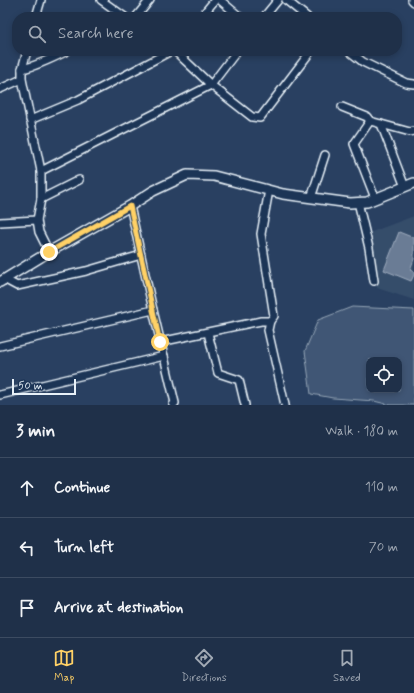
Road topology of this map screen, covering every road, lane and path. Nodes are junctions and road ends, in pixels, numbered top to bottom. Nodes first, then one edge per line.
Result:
1 (41, 0) edge
2 (101, 0) edge
3 (150, 0) edge
4 (215, 0) edge
5 (220, 0) edge
6 (278, 0) edge
7 (286, 0) edge
8 (412, 0) edge
9 (414, 2) edge
10 (37, 12) edge
11 (118, 12) edge
12 (140, 12) edge
13 (205, 12) edge
14 (234, 12) edge
15 (268, 12) edge
16 (301, 12) edge
17 (26, 56) edge
18 (58, 56) edge
19 (162, 56) edge
20 (180, 56) edge
21 (234, 56) edge
22 (307, 56) edge
23 (356, 56) edge
24 (22, 69) junction
25 (22, 79) junction
26 (414, 84) edge
27 (211, 85) junction
28 (0, 89) edge
29 (342, 107) dead end
30 (30, 120) junction
31 (370, 120) junction
32 (381, 124) junction
33 (414, 131) edge
34 (325, 154) dead end
35 (42, 172) junction
36 (79, 180) dead end
37 (414, 183) edge
38 (405, 187) junction
39 (269, 190) junction
40 (311, 198) junction
41 (375, 198) junction
42 (41, 199) junction
43 (358, 202) junction
44 (130, 206) junction
45 (37, 220) junction
46 (0, 222) edge
47 (49, 252) junction
48 (141, 255) junction
49 (2, 280) edge
50 (374, 281) dead end
51 (153, 310) junction
52 (270, 321) junction
53 (208, 333) junction
54 (160, 342) junction
55 (0, 346) edge
56 (164, 356) junction
57 (0, 395) edge
58 (173, 405) edge
59 (245, 405) edge
60 (285, 405) edge

1 - 10 street
2 - 11 street
3 - 12 street
4 - 13 street
5 - 14 street
6 - 15 street
7 - 16 street
8 - 9 street
17 - 24 street
18 - 24 street
19 - 30 street
20 - 27 street
21 - 27 street
22 - 27 street
23 - 26 street
24 - 25 street
25 - 28 street
25 - 30 street
27 - 35 street
29 - 31 street
30 - 35 street
31 - 32 street
31 - 41 street
32 - 33 street
32 - 38 street
34 - 40 street
35 - 42 street
36 - 42 street
37 - 38 street
38 - 41 street
39 - 40 street
39 - 44 street
39 - 52 street
40 - 43 street
41 - 43 street
42 - 45 street
43 - 50 street
44 - 47 street
44 - 48 street
45 - 46 street
45 - 47 street
47 - 49 street
48 - 49 street
48 - 51 street
51 - 54 street
51 - 55 street
52 - 53 street
52 - 60 street
53 - 54 street
53 - 59 street
54 - 56 street
56 - 57 street
56 - 58 street

